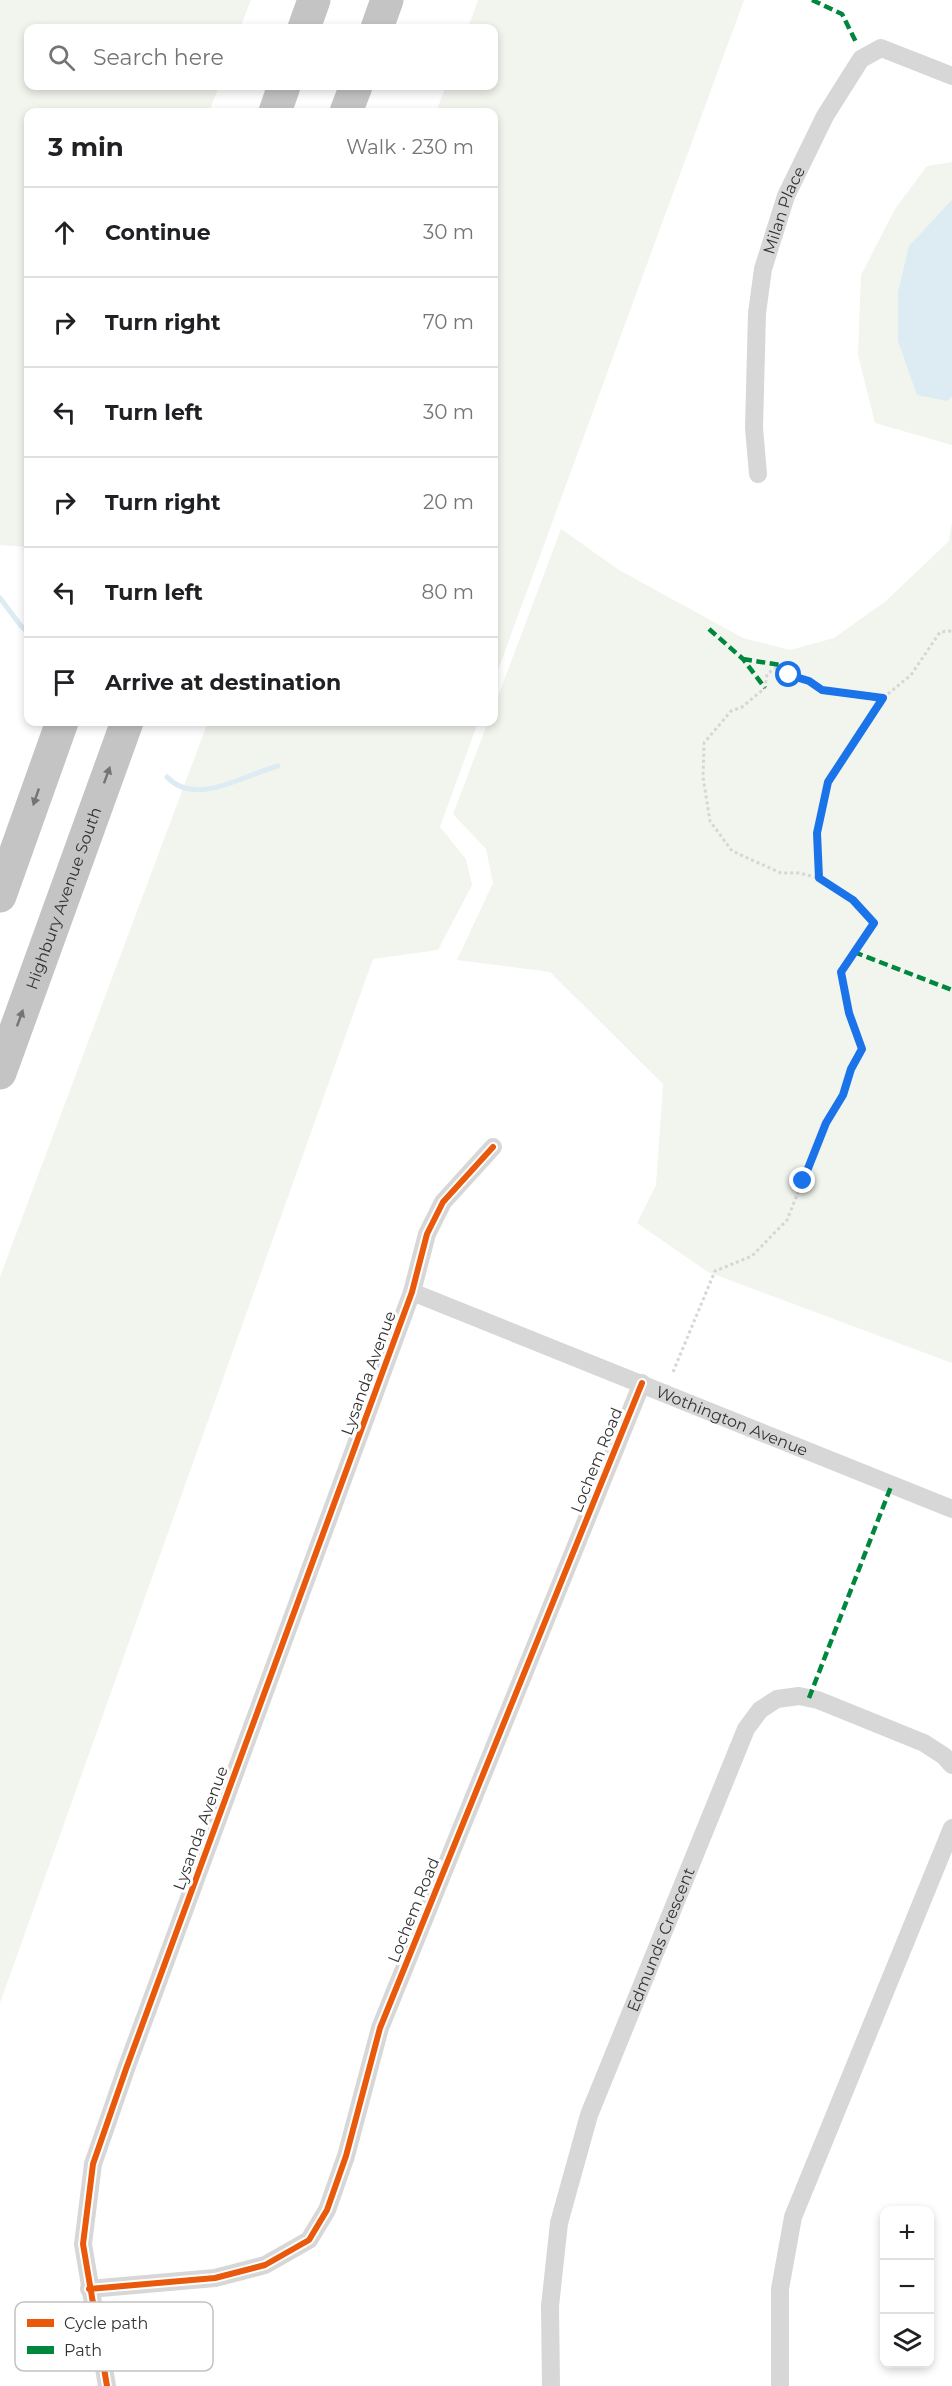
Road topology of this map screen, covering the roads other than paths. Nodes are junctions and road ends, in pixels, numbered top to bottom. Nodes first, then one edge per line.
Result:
1 (314, 0) edge
2 (387, 0) edge
3 (305, 24) edge
4 (378, 24) edge
5 (952, 76) edge
6 (283, 90) edge
7 (354, 90) edge
8 (276, 108) edge
9 (348, 108) edge
10 (758, 474) dead end
11 (61, 726) edge
12 (126, 726) edge
13 (0, 896) edge
14 (0, 1073) edge
15 (493, 1147) dead end
16 (412, 1292) junction
17 (642, 1383) junction
18 (952, 1509) edge
19 (952, 1765) edge
20 (952, 1828) edge
21 (90, 2289) junction
22 (92, 2302) edge
23 (104, 2371) edge
24 (107, 2386) edge
25 (551, 2386) edge
26 (780, 2386) edge

1 - 3 highway
2 - 4 highway
5 - 10 street, Milan Place
6 - 8 highway
7 - 9 highway
11 -> 13 highway
14 -> 12 highway, Highbury Avenue South
15 - 16 street, Lysanda Avenue
16 - 17 street, Wothington Avenue
16 - 21 street, Lysanda Avenue
17 - 18 street, Wothington Avenue
17 - 21 street, Lochem Road
19 - 25 street, Edmunds Crescent
20 - 26 street
21 - 22 street, Lysanda Avenue
23 - 24 street, Lysanda Avenue

